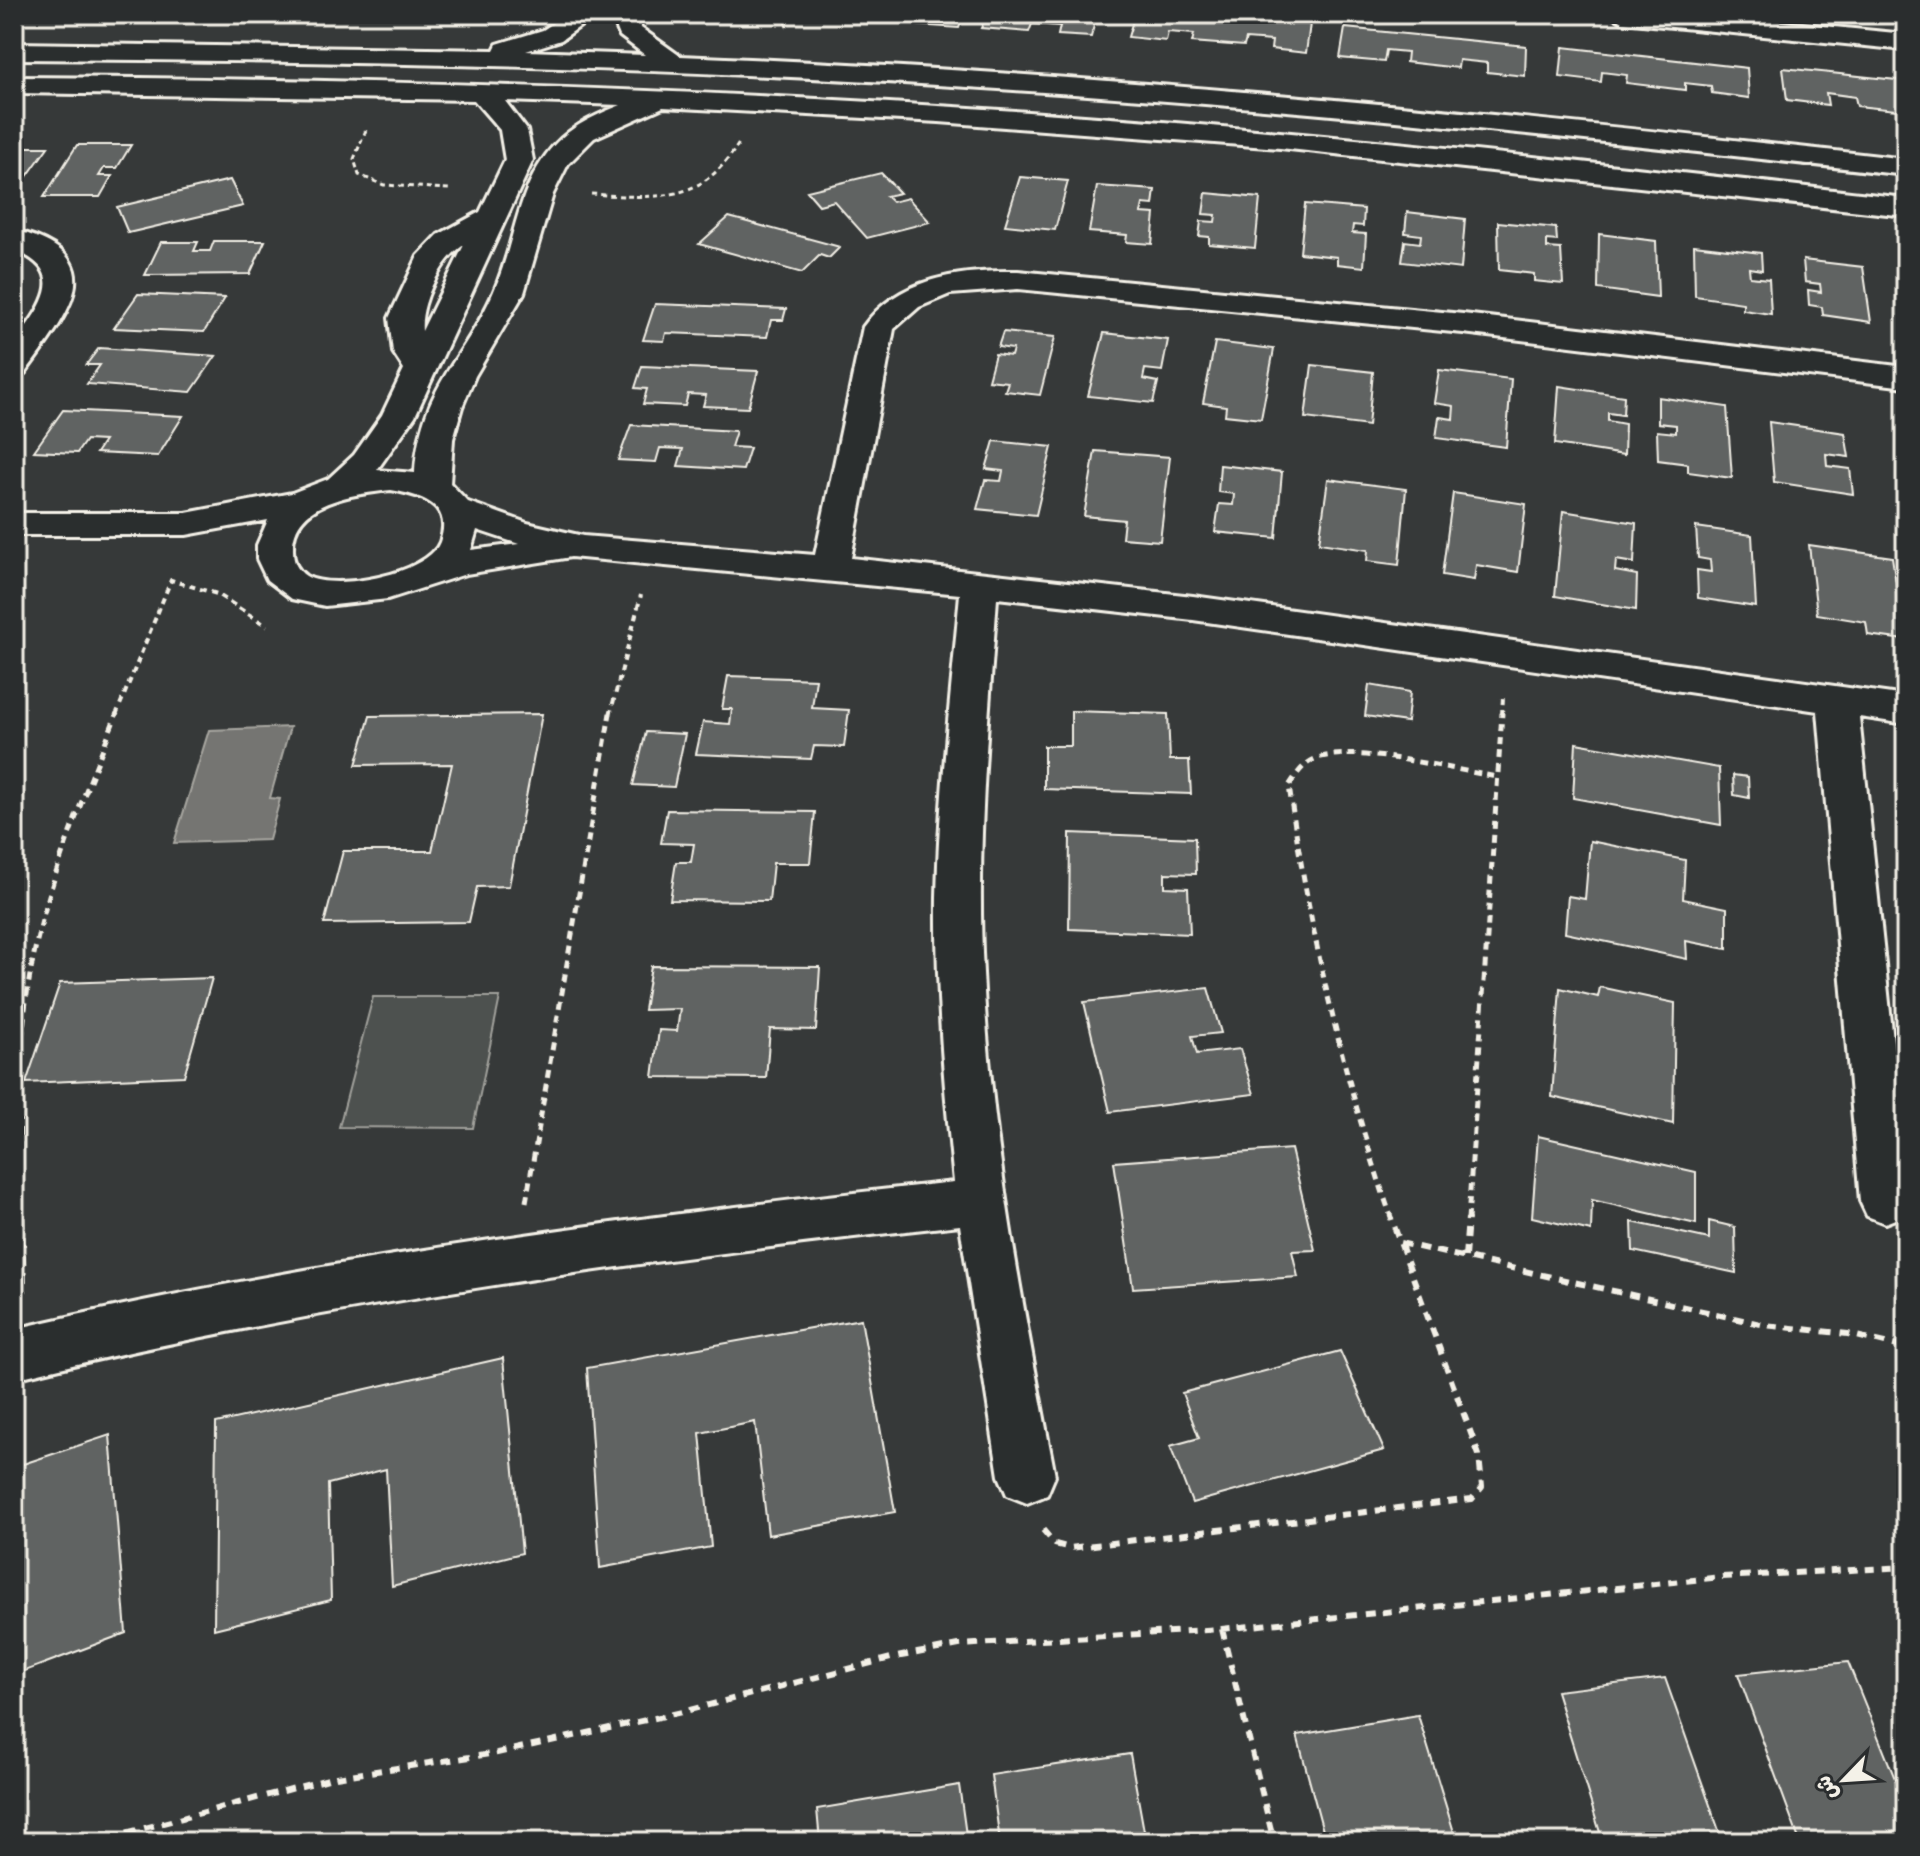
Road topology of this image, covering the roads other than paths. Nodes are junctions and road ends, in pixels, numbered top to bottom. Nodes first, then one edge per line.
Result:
1 (584, 14) edge
2 (624, 14) edge
3 (1622, 14) edge
4 (1906, 42) edge
5 (14, 51) edge
6 (477, 57) junction
7 (672, 63) junction
8 (14, 85) edge
9 (479, 90) junction
10 (663, 98) junction
11 (1906, 167) edge
12 (1906, 207) edge
13 (14, 239) edge
14 (14, 366) edge
15 (1906, 377) edge
16 (341, 485) junction
17 (445, 499) junction
18 (304, 502) junction
19 (14, 524) edge
20 (147, 527) junction
21 (583, 548) junction
22 (251, 553) junction
23 (831, 568) junction
24 (426, 574) junction
25 (980, 583) junction
26 (1837, 699) junction
27 (1906, 710) edge
28 (979, 1201) junction
29 (1885, 1201) dead end
30 (20, 1353) edge
31 (1027, 1476) road end

1 - 6 street
2 - 7 street
3 - 4 street
5 - 6 street
6 - 7 street
7 - 11 street
8 - 9 street
9 - 10 street
9 - 16 street
10 - 12 street
10 - 17 street
13 - 14 street
15 - 23 street
16 - 17 street
16 - 18 street
17 - 21 street
17 - 24 street
18 - 20 street
18 - 22 street
19 - 20 street
20 - 22 street
21 - 23 street
21 - 24 street
22 - 24 street
23 - 25 street
25 - 26 street
25 - 28 street
26 - 27 street
26 - 29 street
28 - 30 street
28 - 31 street

